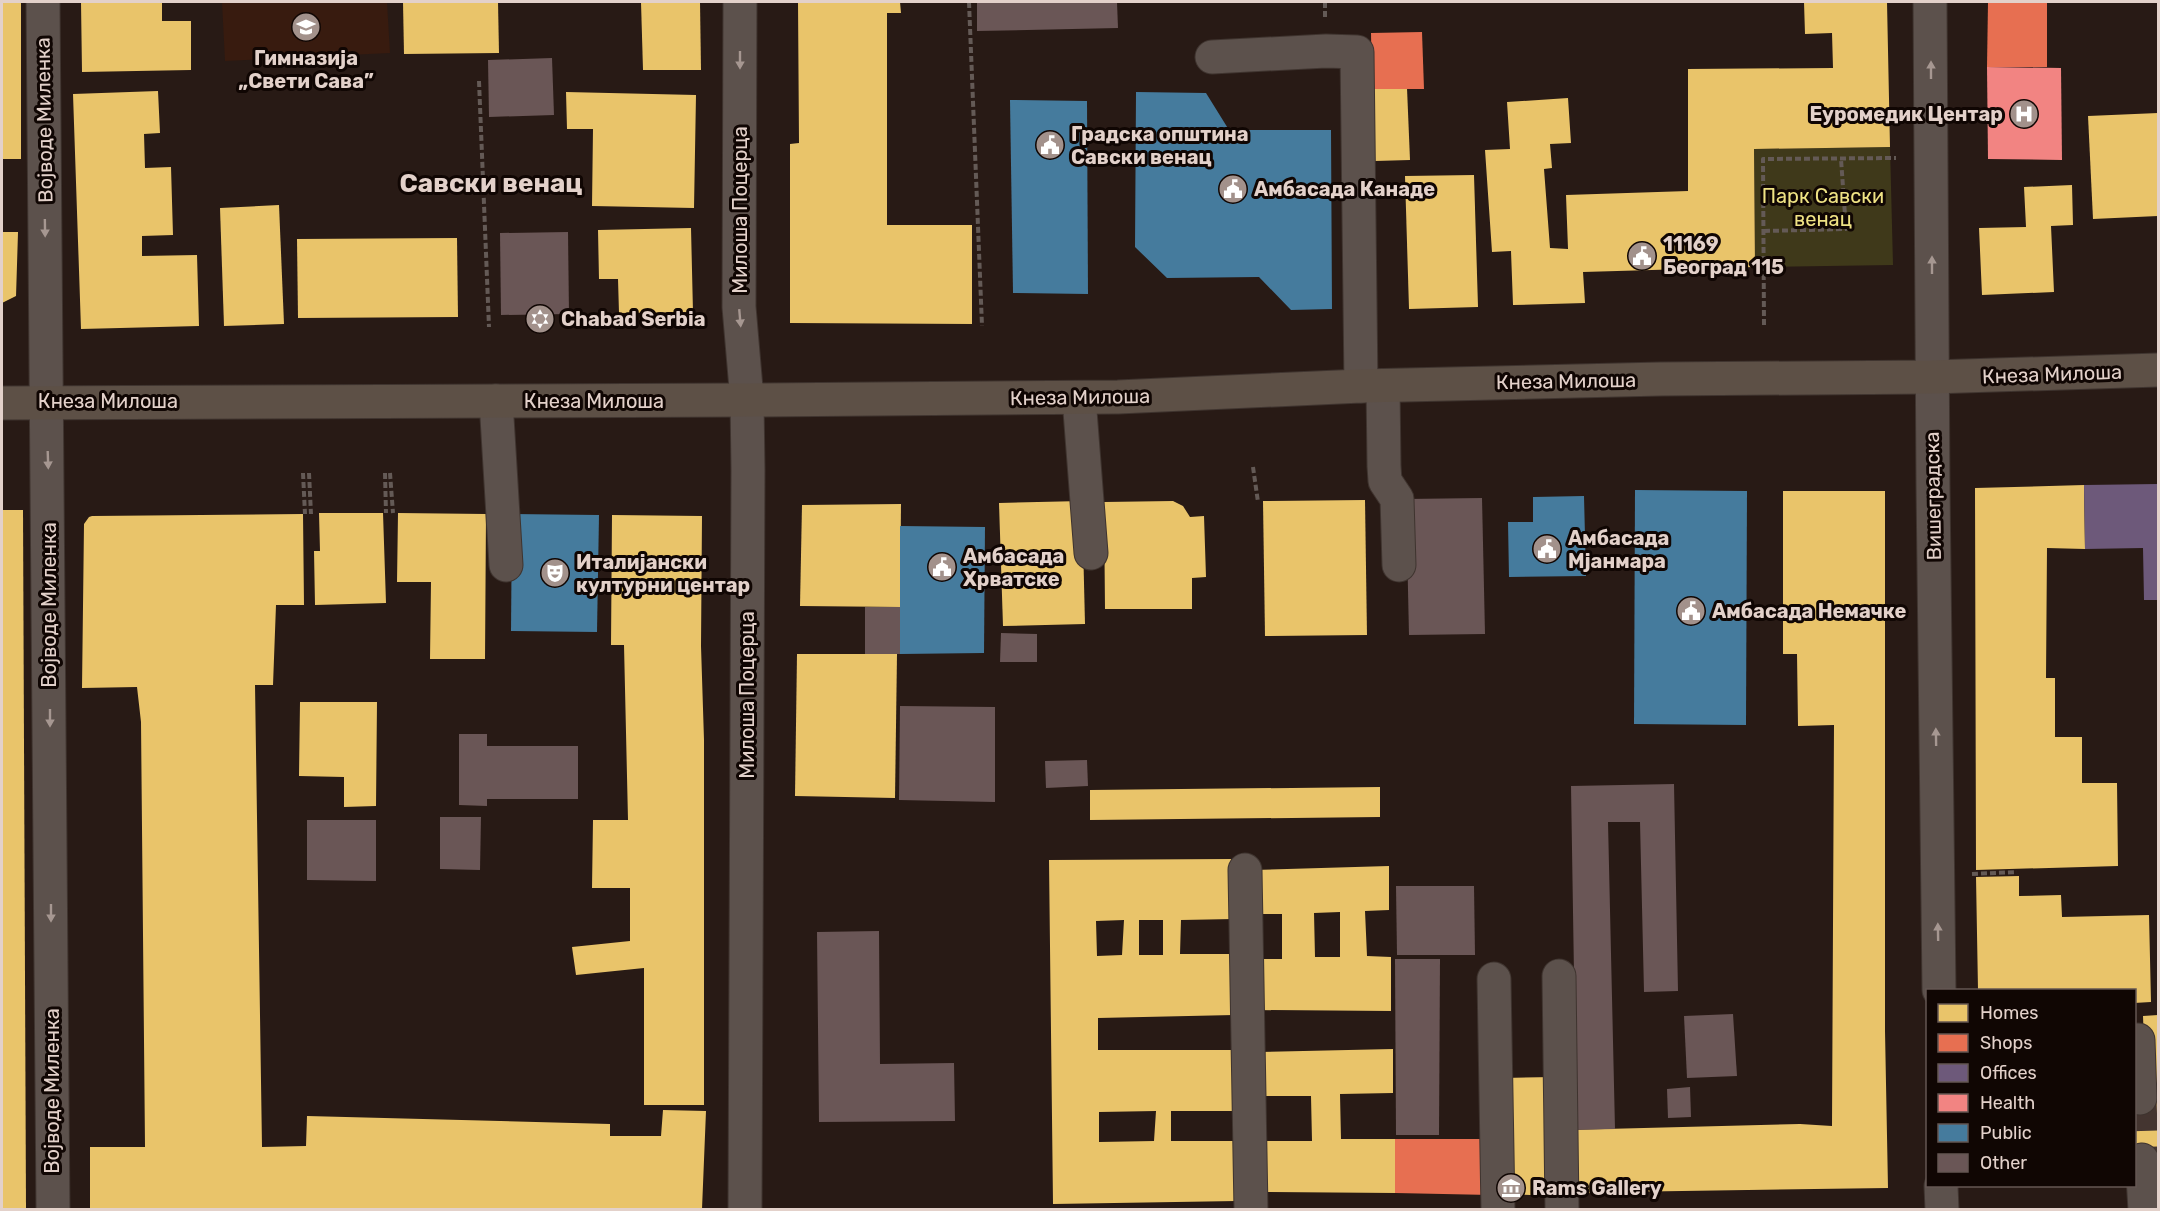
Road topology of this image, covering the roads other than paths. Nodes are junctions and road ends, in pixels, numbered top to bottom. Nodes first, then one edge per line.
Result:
1 (43, 2) edge
2 (740, 2) edge
3 (1930, 2) edge
4 (1212, 57) dead end
5 (2158, 370) edge
6 (1932, 377) junction
7 (1372, 386) junction
8 (1079, 398) junction
9 (747, 400) junction
10 (46, 401) junction
11 (490, 401) junction
12 (2, 402) edge
13 (1091, 553) dead end
14 (1390, 564) dead end
15 (499, 565) dead end
16 (1245, 870) dead end
17 (1559, 976) dead end
18 (1494, 979) dead end
19 (1939, 989) edge
20 (2138, 1040) dead end
21 (2140, 1098) dead end
22 (2142, 1160) tunnel mouth
23 (1941, 1187) edge
24 (53, 1209) edge
25 (745, 1209) edge
26 (1251, 1209) edge
27 (1498, 1209) edge
28 (1562, 1209) edge
29 (1942, 1209) edge
30 (2145, 1209) edge

1 -> 10 street, Војводе Миленка
2 -> 9 street, Милоша Поцерца
6 -> 3 street, Вишеградска
4 - 7 street
5 - 6 main road, Кнеза Милоша
6 - 7 main road, Кнеза Милоша
19 -> 6 street, Вишеградска
7 - 8 main road, Кнеза Милоша
7 - 14 street
8 - 9 main road, Кнеза Милоша
8 - 13 street
9 - 11 main road, Кнеза Милоша
9 - 25 street, Милоша Поцерца
10 - 11 main road, Кнеза Милоша
10 - 12 main road, Кнеза Милоша
10 -> 24 street, Војводе Миленка
11 - 15 street
16 - 26 street
17 - 28 street
18 - 27 street
20 - 21 street
22 - 30 street
23 - 29 street

